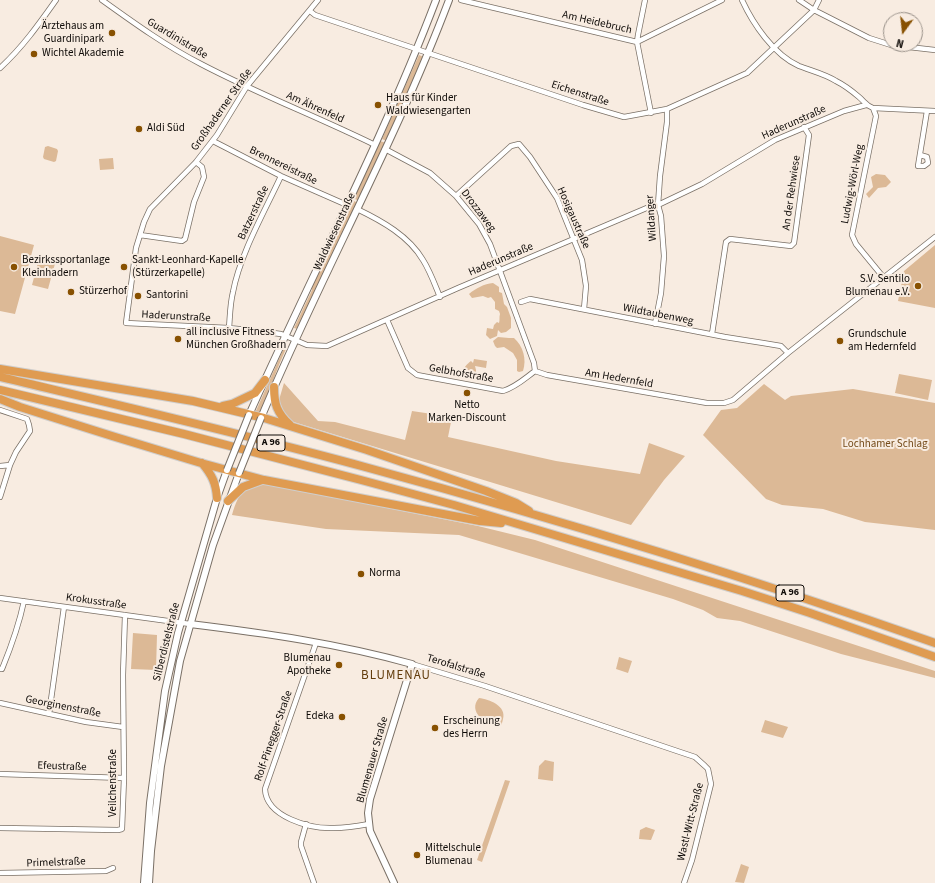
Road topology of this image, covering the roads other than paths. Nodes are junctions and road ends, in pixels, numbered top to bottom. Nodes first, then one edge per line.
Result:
1 (56, 0) edge
2 (102, 0) edge
3 (318, 0) edge
4 (436, 0) edge
5 (449, 0) edge
6 (461, 0) edge
7 (645, 0) edge
8 (722, 0) edge
9 (742, 0) edge
10 (799, 0) edge
11 (819, 0) edge
12 (814, 10) junction
13 (310, 11) junction
14 (638, 42) junction
15 (774, 48) junction
16 (417, 49) junction
17 (935, 50) edge
18 (428, 53) junction
19 (0, 68) edge
20 (247, 86) junction
21 (866, 106) junction
22 (873, 108) junction
23 (667, 110) junction
24 (927, 111) junction
25 (935, 111) edge
26 (650, 112) junction
27 (804, 127) junction
28 (213, 141) junction
29 (375, 145) junction
30 (385, 149) junction
31 (920, 155) dead end
32 (196, 162) junction
33 (281, 176) junction
34 (456, 196) junction
35 (347, 205) junction
36 (658, 205) junction
37 (357, 210) junction
38 (140, 235) junction
39 (935, 237) edge
40 (574, 240) junction
41 (500, 270) junction
42 (884, 278) junction
43 (440, 297) junction
44 (521, 302) dead end
45 (584, 309) junction
46 (387, 320) junction
47 (126, 323) joint
48 (655, 324) junction
49 (229, 328) junction
50 (712, 334) junction
51 (285, 336) junction
52 (295, 340) junction
53 (788, 353) junction
54 (0, 369) edge
55 (535, 372) junction
56 (0, 377) edge
57 (265, 380) junction
58 (274, 387) junction
59 (0, 390) edge
60 (0, 399) edge
61 (220, 407) junction
62 (0, 410) edge
63 (249, 415) junction
64 (261, 418) junction
65 (290, 426) junction
66 (201, 463) junction
67 (10, 465) junction
68 (0, 466) edge
69 (227, 470) junction
70 (238, 473) junction
71 (264, 480) junction
72 (0, 497) edge
73 (217, 498) junction
74 (228, 501) junction
75 (540, 517) junction
76 (520, 525) junction
77 (0, 598) edge
78 (24, 602) junction
79 (64, 607) junction
80 (125, 615) junction
81 (181, 623) junction
82 (190, 624) junction
83 (316, 642) junction
84 (935, 643) edge
85 (935, 657) edge
86 (412, 664) junction
87 (0, 669) edge
88 (0, 703) edge
89 (48, 714) junction
90 (123, 727) junction
91 (705, 766) joint
92 (0, 774) edge
93 (124, 778) junction
94 (306, 824) junction
95 (369, 824) junction
96 (0, 828) edge
97 (113, 868) dead end
98 (0, 873) edge
99 (144, 883) edge
100 (150, 883) edge
101 (314, 883) edge
102 (394, 883) edge
103 (684, 883) edge

1 - 19 street
2 - 20 street, Guardinistraße
3 - 13 street, Großhaderner Straße
4 - 16 street, Waldwiesenstraße
5 - 18 street, Waldwiesenstraße
6 - 14 street, Am Heidebruch
7 - 14 street
8 - 14 street, Am Heidebruch
9 - 15 street
10 - 12 street
11 - 12 street, Eichenstraße
12 - 15 street, Eichenstraße
12 - 17 street
13 - 16 street, Eichenstraße
13 - 20 street, Großhaderner Straße
14 - 26 street
15 - 21 street
15 - 23 street, Eichenstraße
16 - 18 street, Eichenstraße
16 - 29 street, Waldwiesenstraße
18 - 26 street, Eichenstraße
18 - 30 street, Waldwiesenstraße
20 - 28 street, Großhaderner Straße
20 - 29 street, Am Ährenfeld
21 - 22 street
21 - 27 street, Haderunstraße
22 - 24 street
22 - 42 street, Ludwig-Wörl-Weg
23 - 26 street, Eichenstraße
23 - 36 street, Wildanger
24 - 25 street
24 - 31 street
27 - 36 street, Haderunstraße
27 - 50 street, An der Rehwiese
28 - 32 street, Großhaderner Straße
28 - 33 street, Brennereistraße
29 - 35 street, Waldwiesenstraße
30 - 34 street, Drozzaweg
30 - 37 street, Waldwiesenstraße
32 - 38 street, Großhaderner Straße
32 - 38 street
33 - 35 street, Brennereistraße
33 - 49 street, Batzerstraße
34 - 40 street, Hosigaustraße
34 - 41 street, Drozzaweg
35 - 51 street, Waldwiesenstraße
36 - 40 street, Haderunstraße
36 - 48 street, Wildanger
37 - 43 street
37 - 52 street, Waldwiesenstraße
38 - 47 street, Großhaderner Straße
39 - 42 street, Am Hedernfeld
40 - 41 street, Haderunstraße
40 - 45 street, Hosigaustraße
41 - 43 street, Haderunstraße
41 - 55 street
42 - 53 street, Am Hedernfeld
43 - 46 street, Haderunstraße
44 - 45 street, Wildtaubenweg
45 - 48 street, Wildtaubenweg
46 - 52 street, Haderunstraße
46 - 55 street, Gelbhofstraße
47 - 49 street, Haderunstraße
48 - 50 street, Wildtaubenweg
49 - 51 street, Haderunstraße
50 - 53 street, Wildtaubenweg
51 - 52 street, Haderunstraße
51 - 57 street, Waldwiesenstraße
52 - 58 street, Waldwiesenstraße
53 - 55 street, Am Hedernfeld
54 - 61 highway
56 - 75 highway, A 96
57 - 61 highway
57 - 63 street, Waldwiesenstraße
58 - 64 street, Waldwiesenstraße
58 - 65 highway
59 - 76 highway, A 96
60 - 66 highway
61 - 63 highway
62 - 67 street
63 - 64 highway
63 - 69 street, Silberdistelstraße, bridge
64 - 65 highway
64 - 70 street, Waldwiesenstraße, bridge
65 - 75 highway
66 - 69 highway
66 - 73 highway
67 - 68 street
67 - 72 street
69 - 70 highway
69 - 73 street, Silberdistelstraße
70 - 71 highway
70 - 74 street, Silberdistelstraße
71 - 74 highway
71 - 76 highway
73 - 81 street, Silberdistelstraße
74 - 82 street, Silberdistelstraße
75 - 84 highway, A 96
76 - 85 highway, A 96
77 - 78 street, Krokusstraße
78 - 79 street, Krokusstraße
78 - 87 street
79 - 80 street, Krokusstraße
79 - 89 street
80 - 81 street, Krokusstraße
80 - 90 street, Veilchenstraße
81 - 82 street, Krokusstraße
81 - 99 street, Silberdistelstraße
82 - 83 street, Terofalstraße
82 - 100 street, Silberdistelstraße
83 - 86 street, Terofalstraße
83 - 94 street, Rolf-Pinegger-Straße
86 - 91 street, Terofalstraße
86 - 95 street, Blumenauer Straße
88 - 89 street, Georginenstraße
89 - 90 street, Georginenstraße
90 - 93 street, Veilchenstraße
91 - 103 street, Wastl-Witt-Straße
92 - 93 street, Efeustraße
93 - 96 street, Veilchenstraße
94 - 95 street, Rolf-Pinegger-Straße
94 - 101 street
95 - 102 street, Blumenauer Straße
97 - 98 street, Primelstraße

